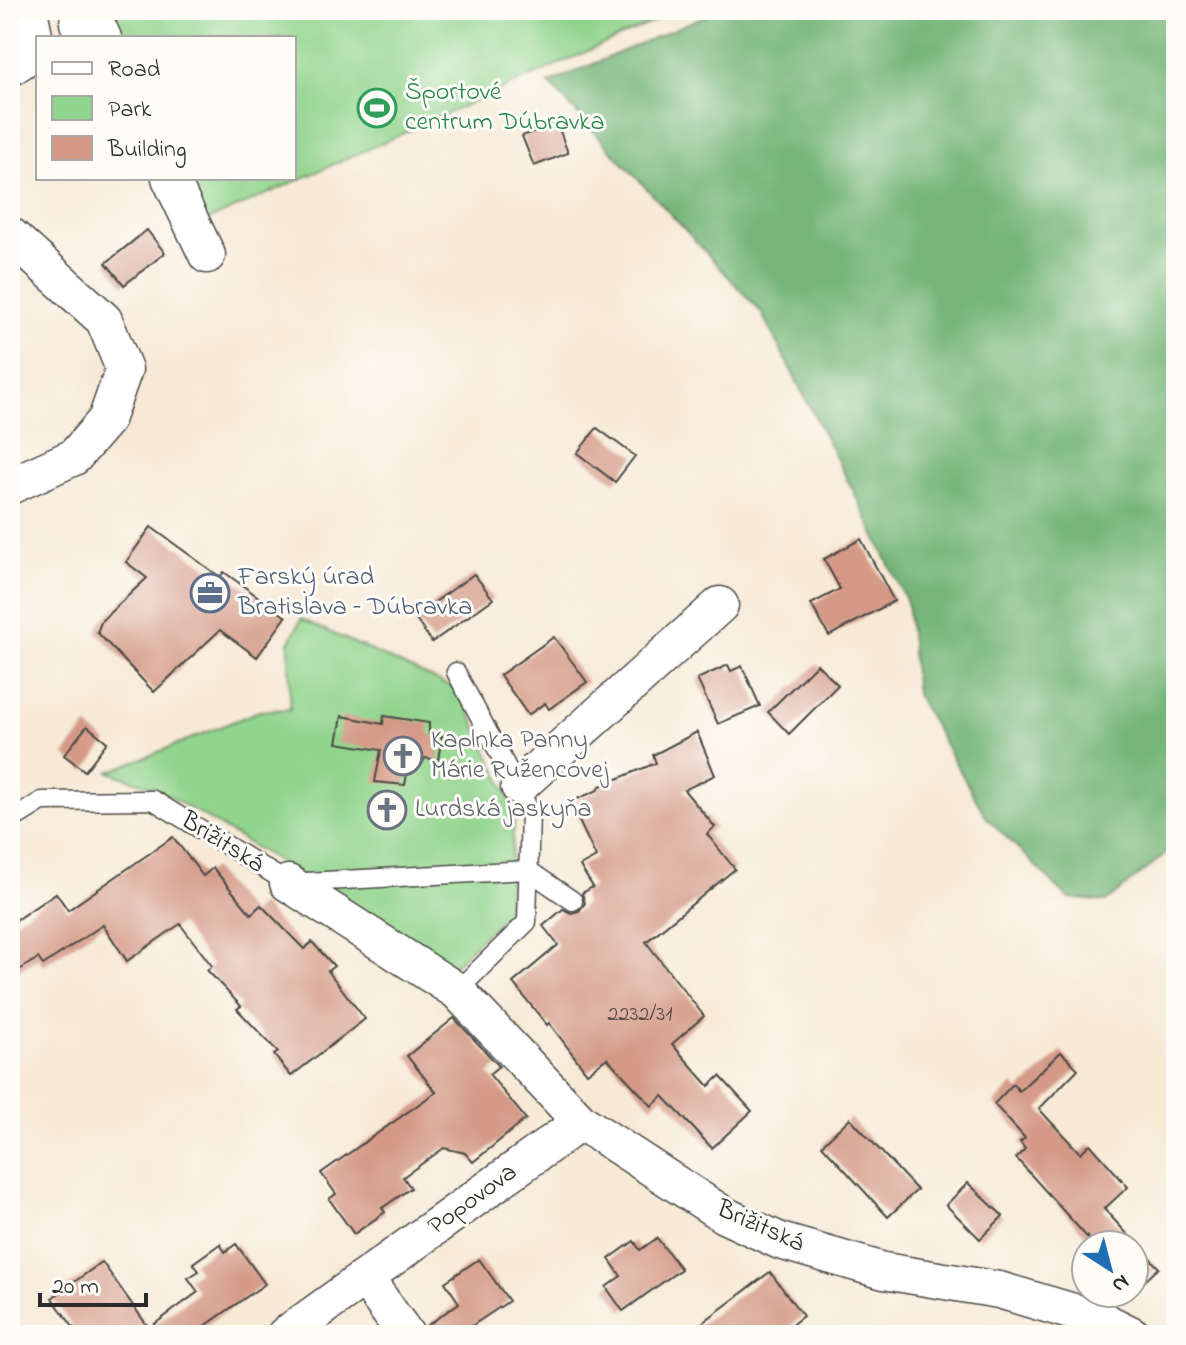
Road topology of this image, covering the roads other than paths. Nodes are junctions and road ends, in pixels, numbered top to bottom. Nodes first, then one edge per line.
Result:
1 (29, 10) edge
2 (36, 41) edge
3 (36, 51) edge
4 (10, 68) edge
5 (171, 180) edge
6 (10, 235) edge
7 (207, 255) dead end
8 (10, 486) edge
9 (720, 605) dead end
10 (456, 672) dead end
11 (519, 786) junction
12 (10, 821) edge
13 (528, 870) junction
14 (288, 883) junction
15 (573, 901) dead end
16 (457, 991) junction
17 (581, 1122) junction
18 (365, 1278) junction
19 (285, 1335) edge
20 (406, 1335) edge
21 (1132, 1335) edge

1 - 2 street
3 - 4 street
5 - 7 street
6 - 8 street
9 - 11 street
10 - 11 lane
11 - 13 lane
12 - 14 lane, Brižitská
13 - 14 lane
13 - 15 lane
13 - 16 lane
14 - 16 street, Brižitská
16 - 17 street, Brižitská
17 - 18 street, Popovova
17 - 21 street, Brižitská
18 - 19 street, Popovova
18 - 20 street

